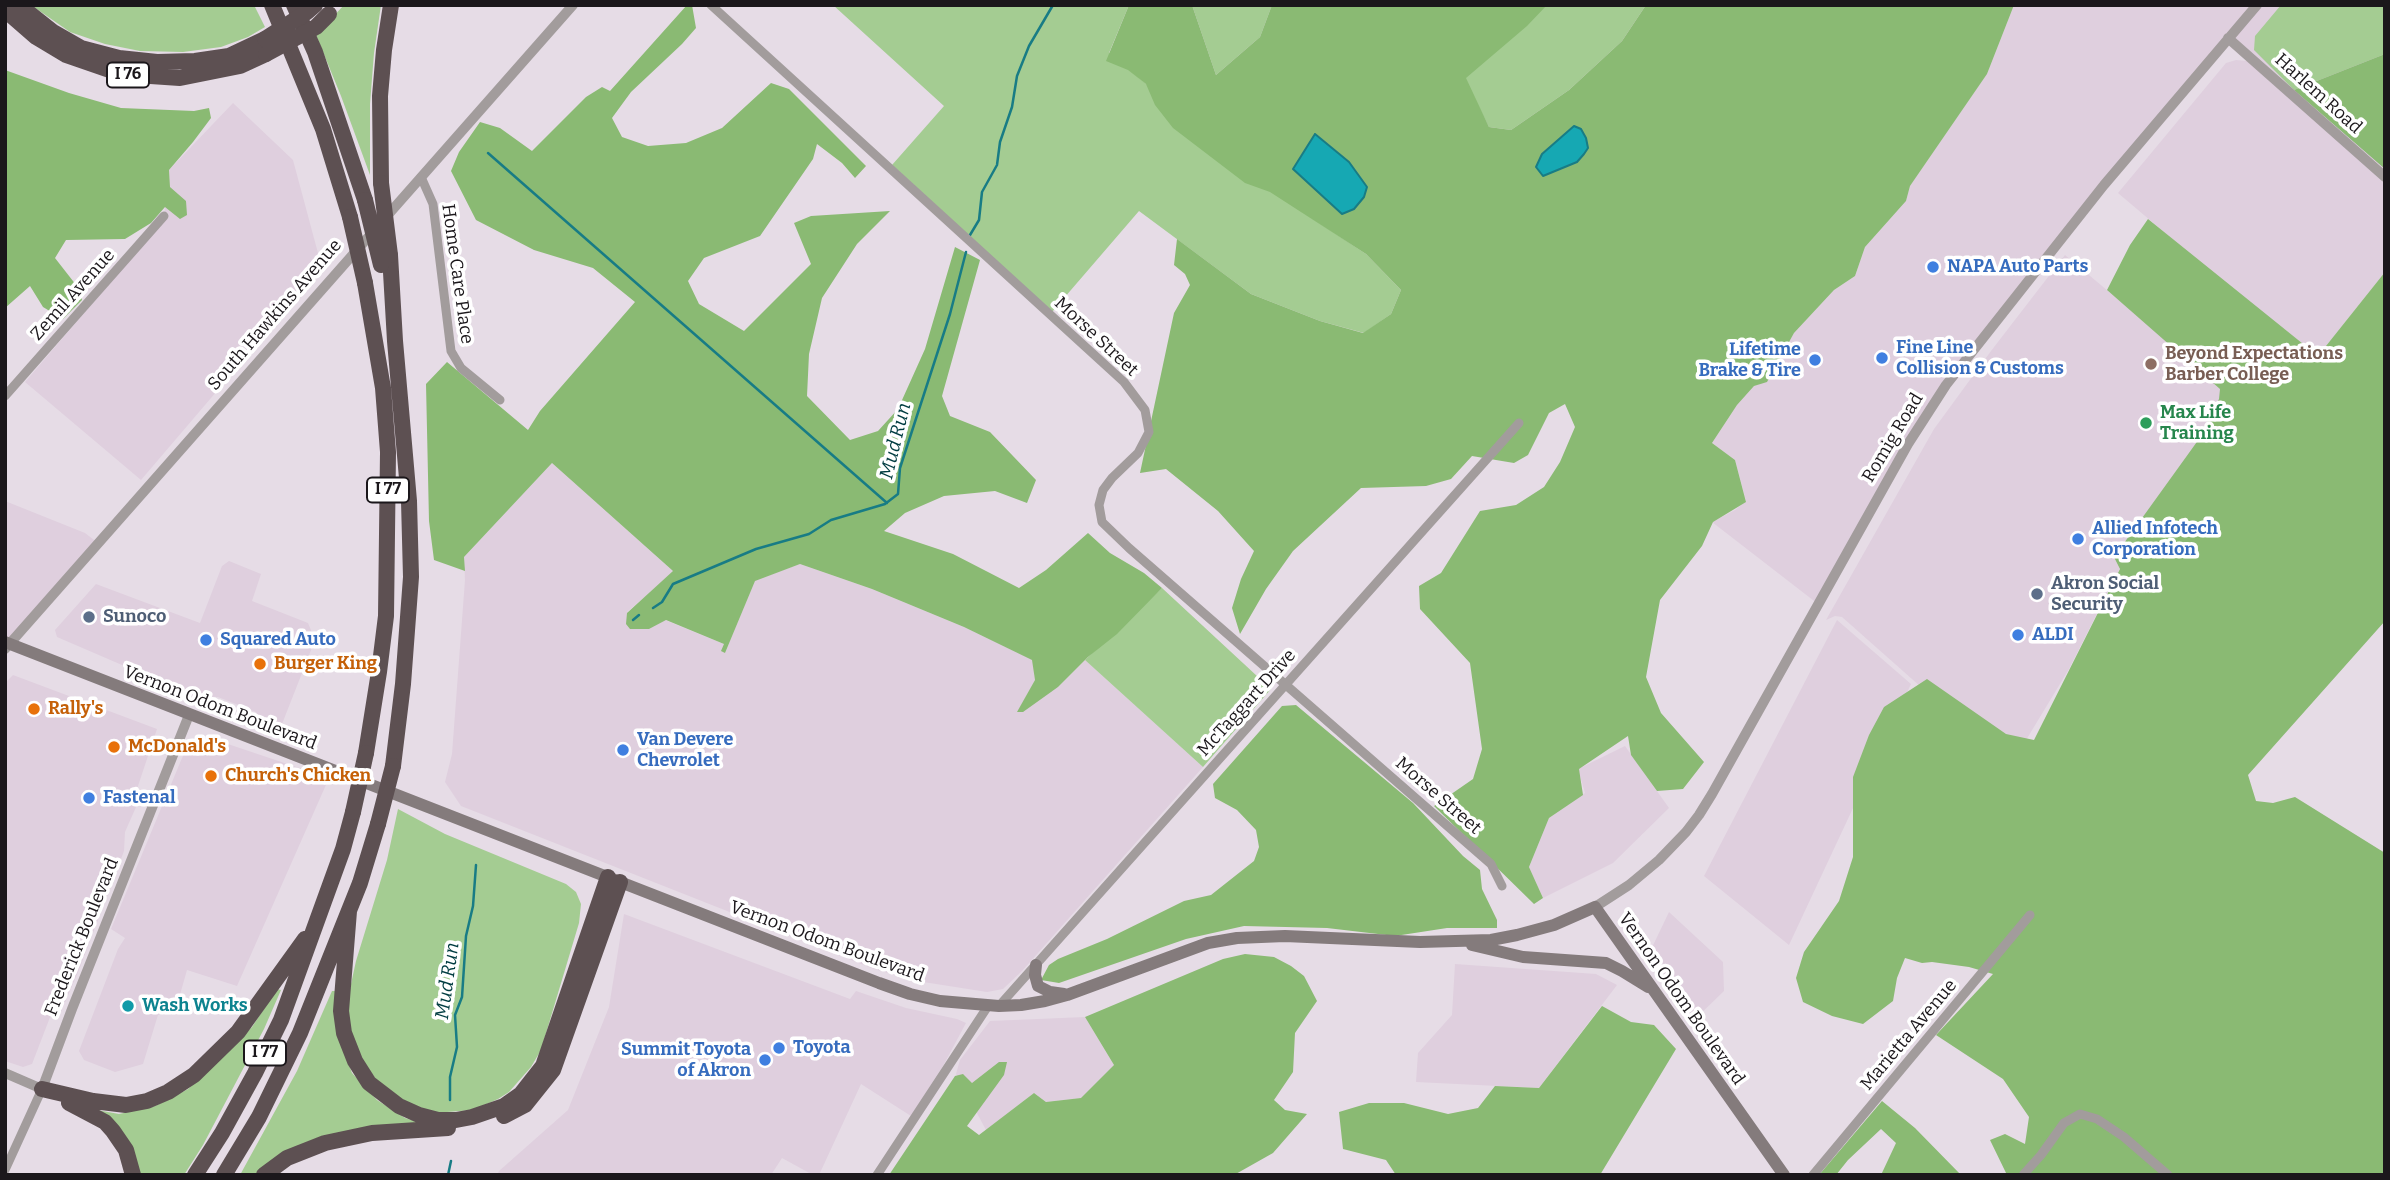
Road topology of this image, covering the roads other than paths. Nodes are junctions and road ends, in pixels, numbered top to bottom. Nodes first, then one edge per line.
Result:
1 (19, 5) edge
2 (272, 5) edge
3 (294, 5) edge
4 (315, 5) edge
5 (391, 5) edge
6 (573, 5) edge
7 (711, 5) edge
8 (2257, 5) edge
9 (5, 10) edge
10 (332, 10) edge
11 (2228, 38) junction
12 (265, 46) junction
13 (421, 177) junction
14 (2385, 177) edge
15 (164, 216) dead end
16 (385, 260) junction
17 (5, 396) edge
18 (500, 400) dead end
19 (1519, 423) dead end
20 (7, 645) edge
21 (1285, 684) junction
22 (189, 715) junction
23 (614, 880) junction
24 (1502, 886) dead end
25 (1595, 907) junction
26 (349, 911) junction
27 (2030, 915) dead end
28 (317, 922) junction
29 (1460, 942) junction
30 (1035, 965) junction
31 (1654, 991) junction
32 (1067, 995) junction
33 (994, 1006) junction
34 (5, 1073) edge
35 (43, 1089) junction
36 (5, 1170) edge
37 (133, 1175) edge
38 (195, 1175) edge
39 (224, 1175) edge
40 (264, 1175) edge
41 (877, 1175) edge
42 (1784, 1175) edge
43 (1813, 1175) edge
44 (2023, 1175) edge
45 (2168, 1175) edge

1 - 12 highway
2 - 28 highway, I 77, bridge
3 - 16 highway, bridge
4 - 12 highway, bridge
5 - 16 highway, bridge
6 - 13 street, South Hawkins Avenue
7 - 21 street, Morse Street
8 - 11 street, Romig Road
9 - 12 highway, I 76
10 - 12 highway, I 76, bridge
11 - 14 street, Harlem Road
11 - 25 street, Romig Road
13 - 18 street, Home Care Place
13 - 20 street, South Hawkins Avenue
15 - 17 street, Zemil Avenue
16 - 26 highway, I 77, bridge
19 - 21 street, McTaggart Drive
20 - 22 main road, Vernon Odom Boulevard
21 - 24 street, Morse Street
21 - 30 street, McTaggart Drive
22 - 23 main road, Vernon Odom Boulevard
22 - 35 street, Frederick Boulevard
23 - 26 highway
23 - 33 main road, Vernon Odom Boulevard
23 - 40 highway
25 - 29 main road, Vernon Odom Boulevard
25 - 31 main road, Vernon Odom Boulevard
26 - 39 highway, I 77
27 - 43 street, Marietta Avenue
28 - 35 highway
28 - 38 highway, I 77
29 - 31 main road
29 - 32 main road, Vernon Odom Boulevard
30 - 32 main road
30 - 33 street, McTaggart Drive
31 - 42 main road, Vernon Odom Boulevard
32 - 33 main road, Vernon Odom Boulevard
33 - 41 street, McTaggart Drive
34 - 35 street
35 - 36 street, Frederick Boulevard
35 - 37 highway
44 - 45 street

